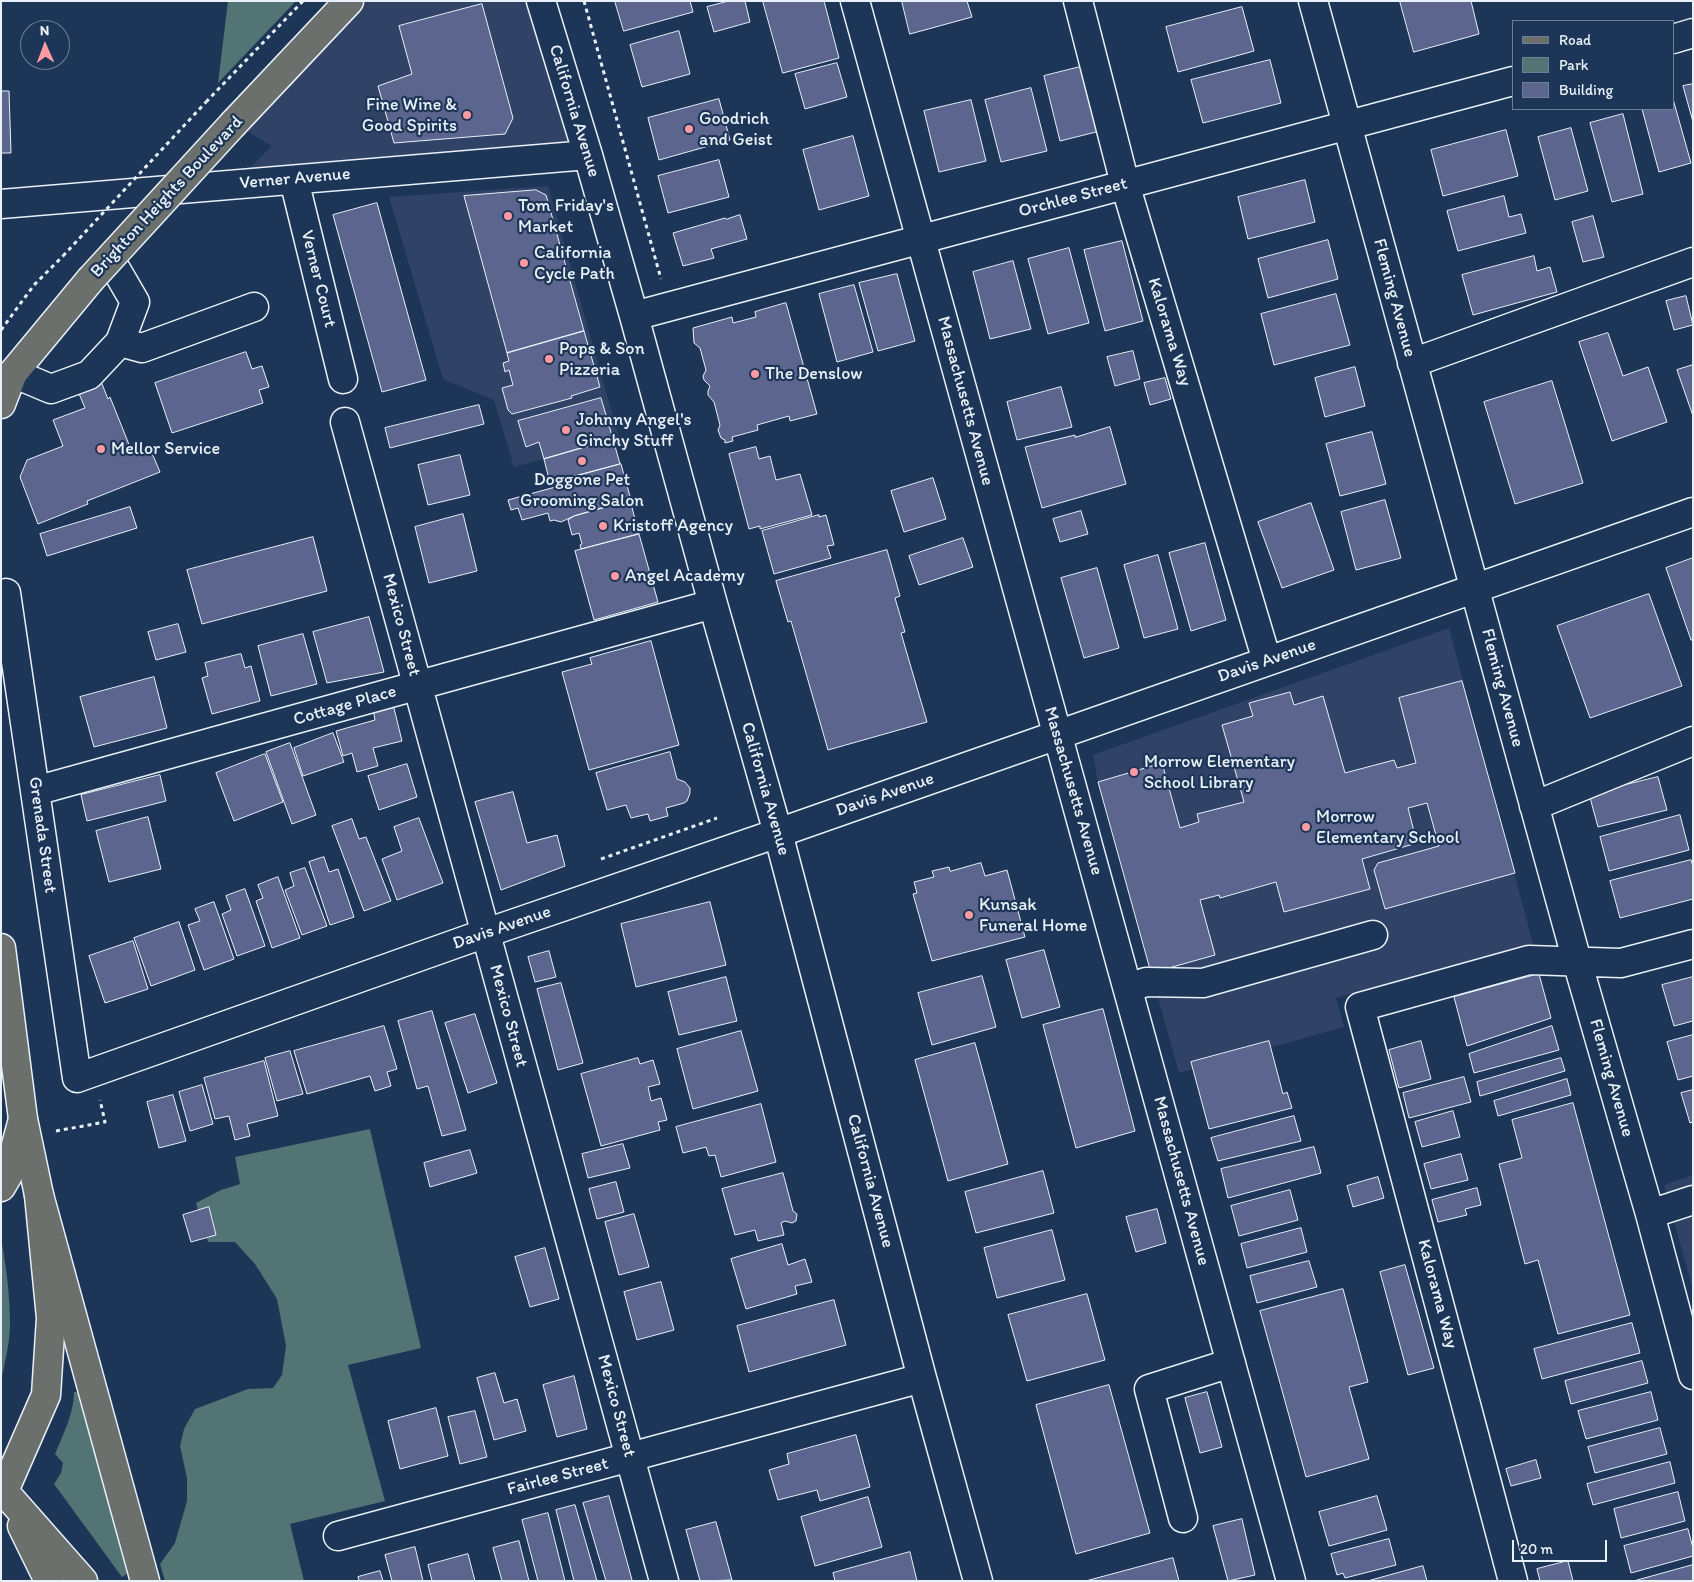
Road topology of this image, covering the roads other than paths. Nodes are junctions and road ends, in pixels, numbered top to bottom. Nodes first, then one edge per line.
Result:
1 (349, 1) edge
2 (541, 1) edge
3 (855, 1) edge
4 (1078, 1) edge
5 (1313, 1) edge
6 (1693, 33) edge
7 (1674, 39) edge
8 (1512, 81) edge
9 (1347, 125) junction
10 (588, 155) junction
11 (294, 180) junction
12 (1125, 184) junction
13 (1, 204) edge
14 (921, 239) junction
15 (110, 259) junction
16 (1693, 262) edge
17 (254, 307) dead end
18 (634, 316) junction
19 (120, 342) junction
20 (1412, 362) junction
21 (13, 373) junction
22 (343, 379) dead end
23 (1, 404) edge
24 (345, 422) dead end
25 (1693, 512) edge
26 (1474, 588) junction
27 (6, 593) dead end
28 (713, 604) junction
29 (1267, 661) junction
30 (418, 685) junction
31 (1058, 734) junction
32 (1693, 741) edge
33 (35, 791) junction
34 (1534, 806) junction
35 (778, 833) junction
36 (486, 933) junction
37 (1374, 935) dead end
38 (1693, 944) edge
39 (1, 948) edge
40 (1577, 961) junction
41 (1128, 988) junction
42 (77, 1078) joint
43 (24, 1128) junction
44 (1, 1188) edge
45 (40, 1195) junction
46 (1693, 1200) edge
47 (1650, 1214) junction
48 (1231, 1363) junction
49 (1693, 1375) edge
50 (922, 1378) junction
51 (630, 1457) junction
52 (2, 1491) edge
53 (1183, 1518) dead end
54 (338, 1536) dead end
55 (49, 1581) edge
56 (83, 1581) edge
57 (145, 1581) edge
58 (664, 1581) edge
59 (978, 1581) edge
60 (1291, 1581) edge
61 (1513, 1581) edge

1 - 15 main road, Brighton Heights Boulevard, bridge
2 - 10 street, California Avenue
3 - 14 street, Massachusetts Avenue
4 - 12 street, Kalorama Way
5 - 9 street, Fleming Avenue
6 - 7 street
8 - 9 street, Orchlee Street
9 - 12 street, Orchlee Street
9 - 20 street, Fleming Avenue
10 - 11 street, Verner Avenue
10 - 18 street, California Avenue
11 - 13 street, Verner Avenue
11 - 22 street, Verner Court
12 - 14 street, Orchlee Street
12 - 29 street, Kalorama Way
14 - 18 street, Orchlee Street
14 - 31 street, Massachusetts Avenue
15 - 19 street
15 - 21 main road, Brighton Heights Boulevard, bridge
16 - 20 street
17 - 19 street
18 - 28 street, California Avenue
19 - 21 street
20 - 26 street, Fleming Avenue
21 - 23 main road, Brighton Heights Boulevard
24 - 30 street, Mexico Street
25 - 26 street, Davis Avenue
26 - 29 street, Davis Avenue
26 - 34 street, Fleming Avenue
27 - 33 street, Grenada Street
28 - 30 street, Cottage Place
28 - 35 street, California Avenue
29 - 31 street, Davis Avenue
30 - 33 street, Cottage Place
30 - 36 street, Mexico Street
31 - 35 street, Davis Avenue
31 - 41 street, Massachusetts Avenue
32 - 34 street
33 - 42 street, Grenada Street
34 - 40 street, Fleming Avenue
35 - 36 street, Davis Avenue
35 - 50 street, California Avenue
36 - 42 street, Davis Avenue
36 - 51 street, Mexico Street
37 - 41 street
38 - 40 street
39 - 43 main road
40 - 47 street, Fleming Avenue
40 - 61 street, Kalorama Way
41 - 48 street, Massachusetts Avenue
43 - 44 main road
43 - 45 main road
45 - 52 main road
45 - 57 main road
46 - 47 street
47 - 49 street, Fleming Avenue
48 - 53 street
48 - 60 street, Massachusetts Avenue
50 - 51 street, Fairlee Street
50 - 59 street, California Avenue
51 - 54 street, Fairlee Street
51 - 58 street, Mexico Street
52 - 55 main road
52 - 56 main road

